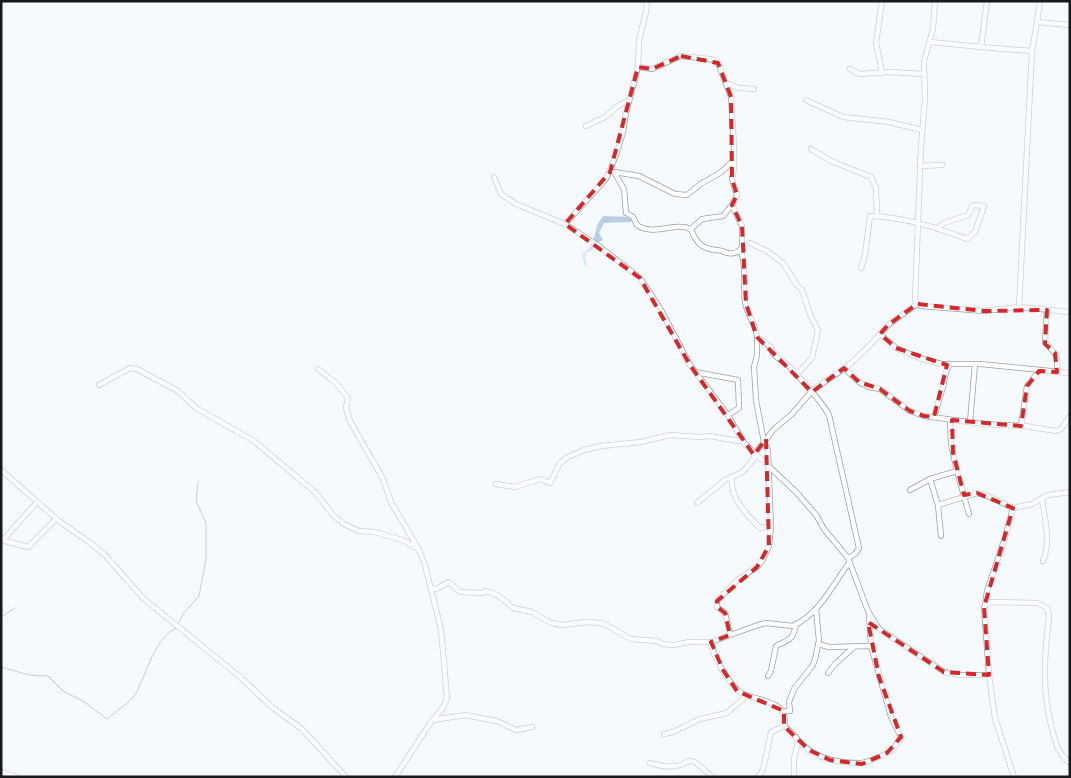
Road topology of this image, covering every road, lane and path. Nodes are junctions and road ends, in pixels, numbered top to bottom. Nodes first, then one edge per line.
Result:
1 (647, 1) edge
2 (882, 1) edge
3 (935, 1) edge
4 (986, 1) edge
5 (1040, 1) edge
6 (1037, 22) junction
7 (1070, 25) edge
8 (930, 42) junction
9 (981, 48) junction
10 (1032, 51) junction
11 (638, 67) junction
12 (850, 69) dead end
13 (882, 72) junction
14 (924, 74) junction
15 (726, 83) junction
16 (754, 89) dead end
17 (628, 100) junction
18 (806, 100) dead end
19 (586, 126) dead end
20 (922, 130) junction
21 (811, 149) dead end
22 (733, 161) junction
23 (942, 165) dead end
24 (920, 166) junction
25 (612, 172) junction
26 (494, 176) dead end
27 (732, 206) junction
28 (877, 216) junction
29 (565, 224) junction
30 (917, 224) junction
31 (938, 228) junction
32 (691, 229) junction
33 (750, 243) dead end
34 (740, 250) junction
35 (861, 268) dead end
36 (917, 304) junction
37 (1019, 307) junction
38 (1047, 310) junction
39 (1070, 312) edge
40 (880, 334) junction
41 (756, 337) junction
42 (950, 364) junction
43 (975, 364) junction
44 (844, 368) junction
45 (318, 369) dead end
46 (1039, 371) junction
47 (695, 372) junction
48 (1057, 372) junction
49 (1070, 373) edge
50 (796, 375) junction
51 (100, 384) dead end
52 (812, 392) junction
53 (728, 416) junction
54 (1070, 416) edge
55 (934, 417) junction
56 (950, 420) junction
57 (970, 422) junction
58 (1021, 426) junction
59 (742, 440) junction
60 (764, 442) junction
61 (755, 455) junction
62 (770, 469) junction
63 (1, 470) edge
64 (957, 471) junction
65 (732, 477) junction
66 (930, 479) junction
67 (496, 484) dead end
68 (910, 490) dead end
69 (1070, 492) edge
70 (964, 496) junction
71 (1042, 499) junction
72 (37, 502) junction
73 (697, 503) dead end
74 (938, 505) junction
75 (1013, 508) junction
76 (969, 514) dead end
77 (56, 519) junction
78 (771, 526) junction
79 (941, 536) dead end
80 (2, 540) edge
81 (419, 550) junction
82 (848, 561) junction
83 (1043, 561) dead end
84 (431, 588) junction
85 (984, 607) junction
86 (816, 609) junction
87 (868, 611) junction
88 (796, 624) junction
89 (880, 629) junction
90 (730, 635) junction
91 (869, 635) junction
92 (711, 642) junction
93 (818, 644) junction
94 (871, 646) junction
95 (854, 647) junction
96 (828, 673) dead end
97 (989, 675) junction
98 (768, 676) dead end
99 (746, 694) junction
100 (784, 711) junction
101 (433, 720) junction
102 (784, 726) junction
103 (532, 727) dead end
104 (664, 734) dead end
105 (798, 741) junction
106 (650, 763) dead end
107 (1070, 763) edge
108 (1, 772) edge
109 (17, 777) edge
110 (346, 777) edge
111 (395, 777) edge
112 (713, 777) edge
113 (758, 777) edge
114 (794, 777) edge
115 (1014, 777) edge

1 - 11 street
2 - 13 street
3 - 8 street
4 - 9 street
5 - 6 street
6 - 7 street
6 - 10 street
8 - 9 street
8 - 14 street
9 - 10 street
10 - 37 street
11 - 15 street
11 - 17 street
12 - 13 street
13 - 14 street
14 - 20 street
15 - 16 street
15 - 22 street
17 - 19 street
17 - 25 street
18 - 20 street
20 - 24 street
21 - 28 street
22 - 25 street
22 - 27 street
23 - 24 street
24 - 30 street
25 - 29 street
25 - 32 street
26 - 29 street
27 - 32 street
27 - 34 street
28 - 30 street
28 - 35 street
29 - 47 street
30 - 31 street
30 - 36 street
31 - 31 street
32 - 34 street
33 - 50 street
34 - 41 street
36 - 37 street
36 - 40 street
37 - 38 street
38 - 39 street
38 - 48 street
40 - 42 street
40 - 44 street
41 - 50 street
41 - 60 street
42 - 43 street
42 - 55 street
43 - 46 street
43 - 57 street
44 - 52 street
44 - 55 street
45 - 81 street
46 - 48 street
46 - 58 street
47 - 53 street
47 - 53 street
48 - 49 street
50 - 52 street
51 - 81 street
52 - 60 street
52 - 82 street
53 - 59 street
54 - 58 street
55 - 56 street
56 - 57 street
56 - 64 street
57 - 58 street
59 - 61 street
59 - 67 street
60 - 61 street
60 - 62 street
61 - 62 street
61 - 65 street
62 - 78 street
62 - 82 street
63 - 72 street
64 - 66 street
64 - 70 street
65 - 73 street
65 - 78 street
66 - 68 street
66 - 74 street
69 - 71 street
70 - 74 street
70 - 75 street
70 - 76 street
71 - 75 street
71 - 83 street
72 - 77 street
72 - 80 street
74 - 79 street
75 - 85 street
77 - 80 street
77 - 110 street
78 - 90 street
81 - 84 street
82 - 86 street
82 - 87 street
84 - 92 street
84 - 101 street
85 - 97 street
85 - 107 street
86 - 88 street
86 - 93 street
87 - 89 street
87 - 91 street
88 - 90 street
88 - 98 street
89 - 91 street
89 - 97 street
90 - 92 street
91 - 94 street
92 - 99 street
93 - 95 street
93 - 100 street
94 - 95 street
94 - 105 street
95 - 96 street
97 - 115 street
99 - 100 street
99 - 104 street
100 - 102 street
101 - 103 street
101 - 111 street
102 - 105 street
102 - 113 street
105 - 114 street
106 - 112 street
108 - 109 street

